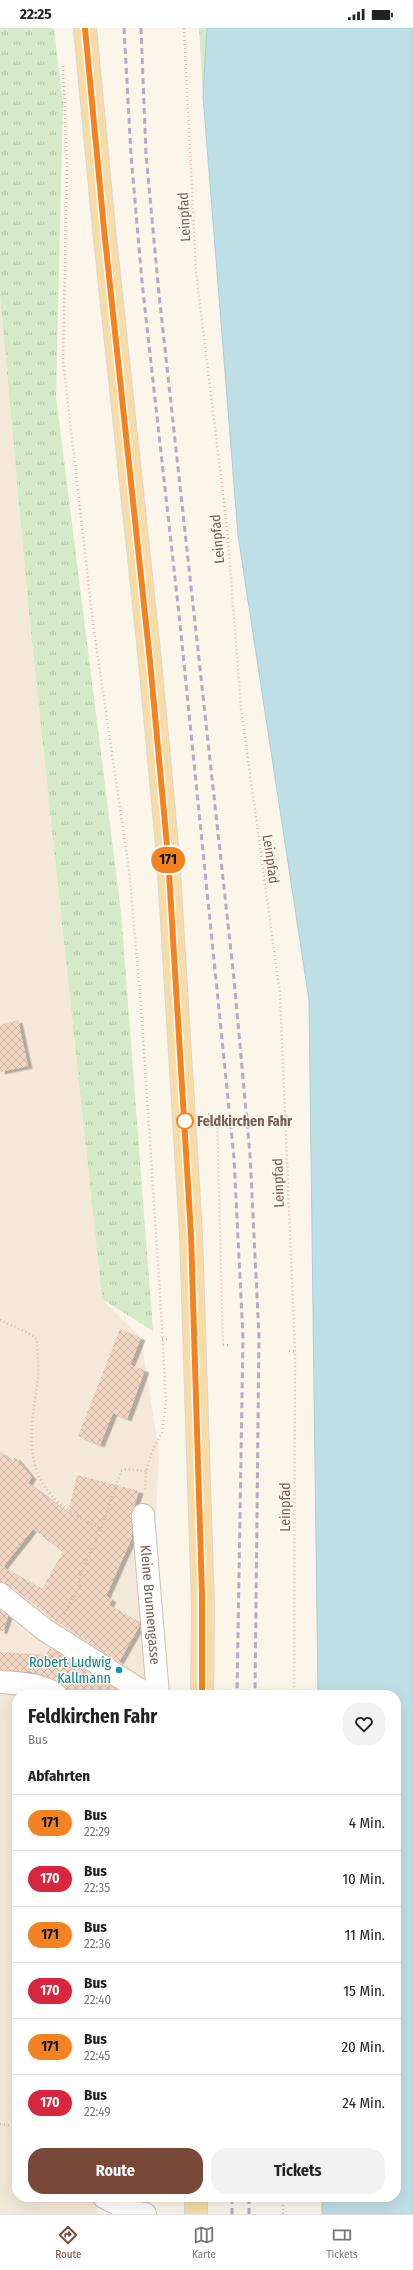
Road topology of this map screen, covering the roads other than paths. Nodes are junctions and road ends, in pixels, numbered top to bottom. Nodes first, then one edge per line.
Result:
1 (85, 28) edge
2 (143, 1515) road end
3 (0, 1594) edge
4 (0, 1682) edge
5 (45, 1690) edge
6 (140, 1690) edge
7 (158, 1690) edge
8 (202, 1690) edge
9 (114, 2202) edge
10 (196, 2202) edge
11 (145, 2214) edge
12 (196, 2214) edge

1 - 8 main road
2 - 7 street, Kleine Brunnengasse
3 - 6 street
4 - 5 street
9 - 11 street
10 - 12 main road

